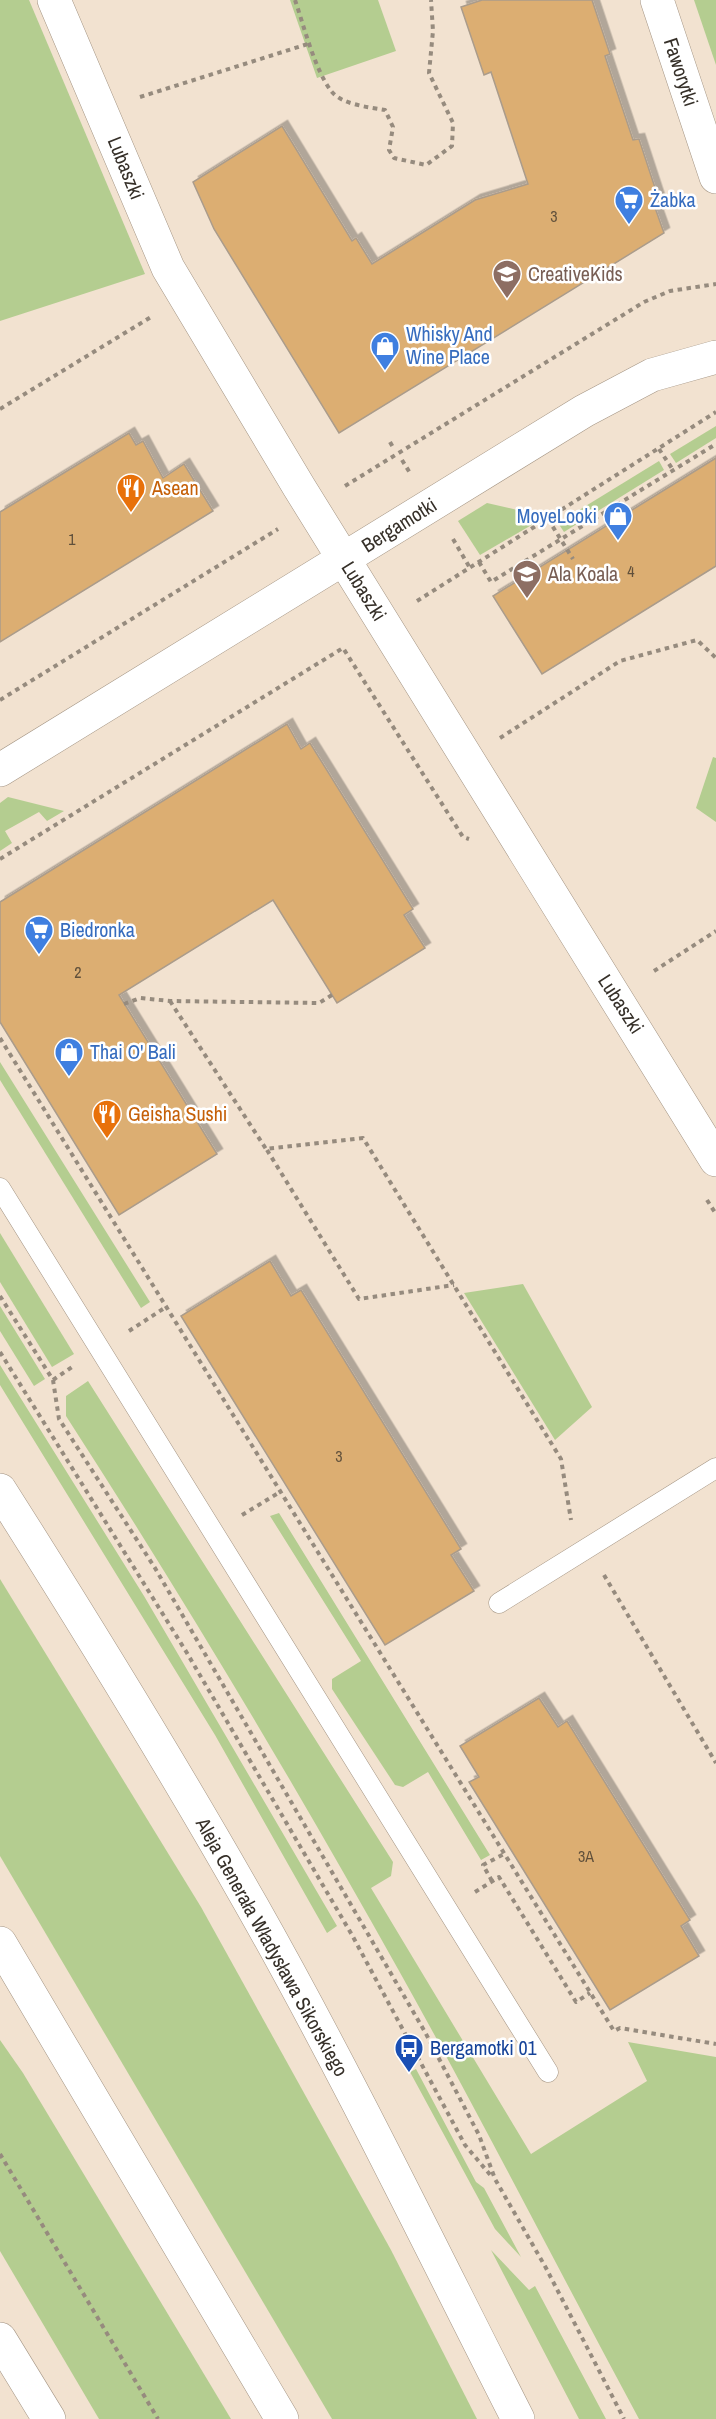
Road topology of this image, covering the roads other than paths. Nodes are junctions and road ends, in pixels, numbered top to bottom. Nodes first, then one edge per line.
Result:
1 (54, 0) edge
2 (657, 0) edge
3 (716, 177) edge
4 (716, 357) edge
5 (344, 559) junction
6 (0, 770) edge
7 (716, 1160) edge
8 (0, 1188) edge
9 (716, 1468) edge
10 (0, 1490) edge
11 (498, 1603) dead end
12 (0, 1943) edge
13 (548, 2072) dead end
14 (0, 2339) edge
15 (49, 2419) edge
16 (282, 2419) edge
17 (518, 2419) edge

1 - 5 street, Lubaszki
2 - 3 street, Faworytki
4 - 5 street, Bergamotki
5 - 6 street, Bergamotki
5 - 7 street, Lubaszki
8 - 13 lane
9 - 11 lane
10 - 17 street, Aleja Generała Władysława Sikorskiego
12 - 16 street
14 - 15 street

